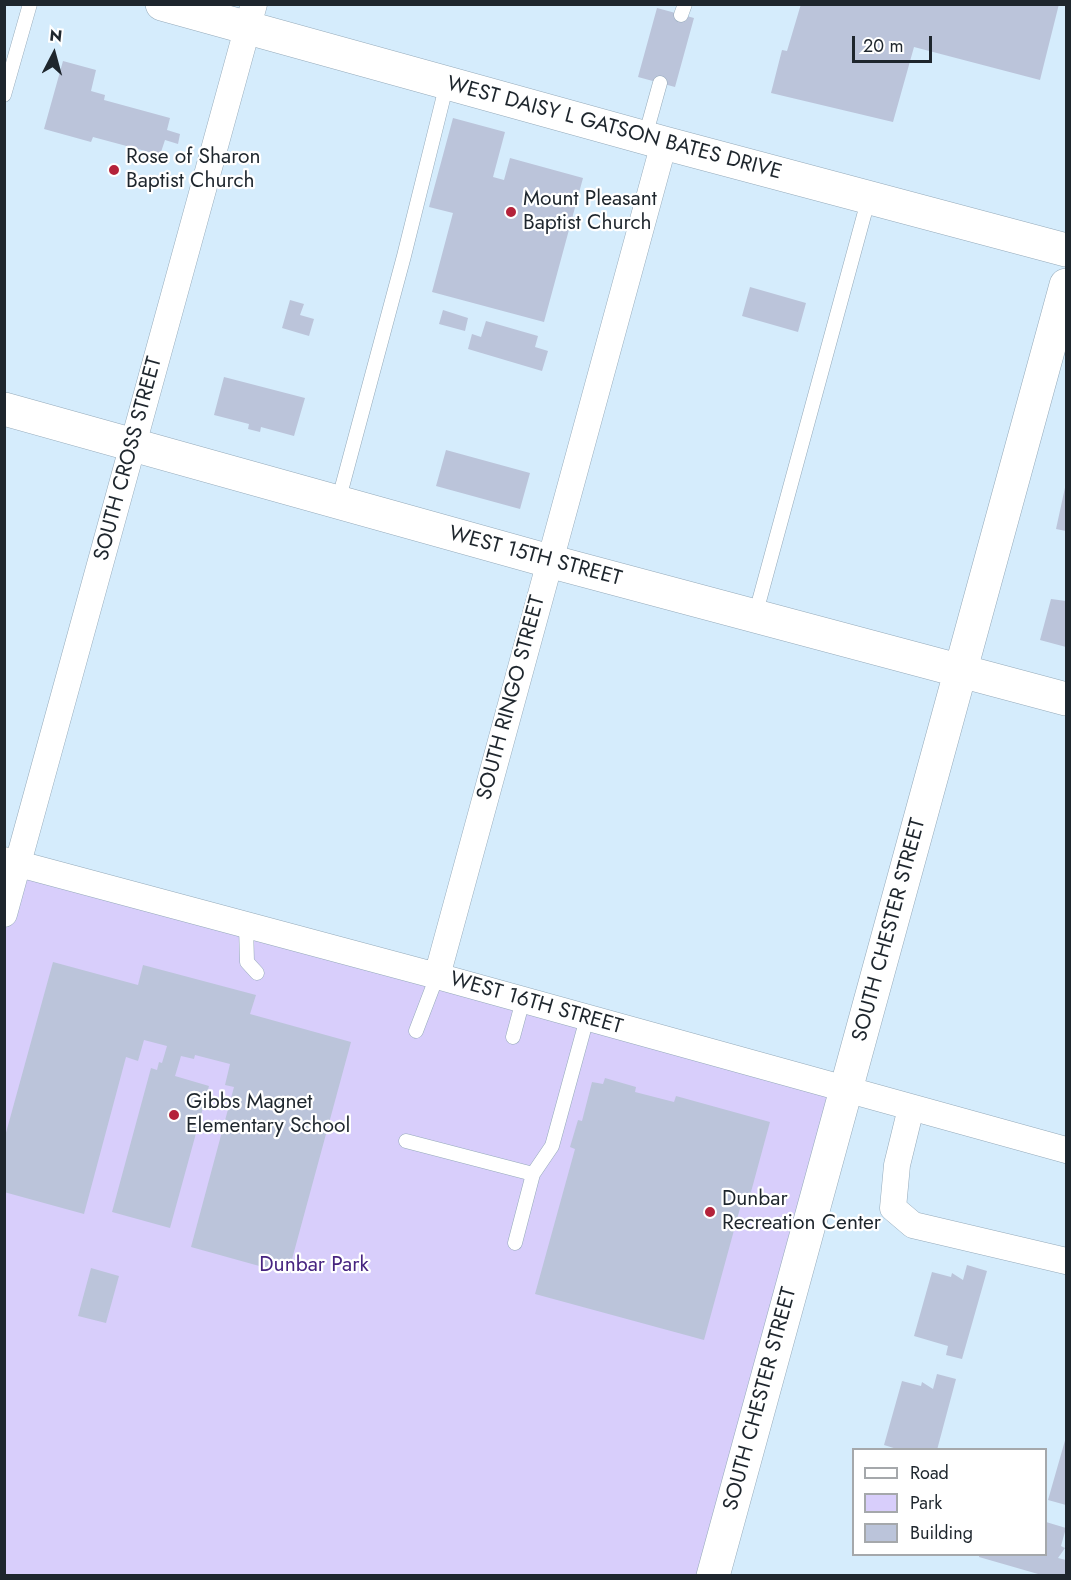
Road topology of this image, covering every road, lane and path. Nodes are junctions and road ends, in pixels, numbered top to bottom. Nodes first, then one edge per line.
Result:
1 (30, 4) edge
2 (162, 4) edge
3 (251, 16) edge
4 (447, 83) junction
5 (660, 83) dead end
6 (4, 95) edge
7 (654, 140) junction
8 (869, 197) junction
9 (1066, 250) edge
10 (1066, 285) edge
11 (4, 410) edge
12 (132, 446) junction
13 (338, 503) junction
14 (549, 561) junction
15 (755, 616) junction
16 (960, 669) junction
17 (1066, 699) edge
18 (11, 862) edge
19 (4, 914) edge
20 (246, 925) junction
21 (257, 973) dead end
22 (437, 976) junction
23 (523, 1000) junction
24 (587, 1018) junction
25 (416, 1031) dead end
26 (513, 1037) dead end
27 (847, 1089) junction
28 (910, 1108) junction
29 (406, 1141) dead end
30 (1066, 1150) edge
31 (533, 1174) junction
32 (515, 1242) dead end
33 (1066, 1261) edge
34 (713, 1575) edge

1 - 6 lane
2 - 3 street, WEST DAISY L GATSON BATES DRIVE
3 - 4 street, WEST DAISY L GATSON BATES DRIVE
3 - 12 street, SOUTH CROSS STREET
4 - 7 street, WEST DAISY L GATSON BATES DRIVE
4 - 13 lane
5 - 7 lane
7 - 8 street, WEST DAISY L GATSON BATES DRIVE
7 - 14 street, SOUTH RINGO STREET
8 - 9 street, WEST DAISY L GATSON BATES DRIVE
8 - 15 lane
10 - 16 street, SOUTH CHESTER STREET
11 - 12 street, WEST 15TH STREET
12 - 13 street, WEST 15TH STREET
12 - 18 street, SOUTH CROSS STREET
13 - 14 street, WEST 15TH STREET
14 - 15 street, WEST 15TH STREET
14 - 22 street, SOUTH RINGO STREET
15 - 16 street, WEST 15TH STREET
16 - 17 street, WEST 15TH STREET
16 - 27 street, SOUTH CHESTER STREET
18 - 19 street, SOUTH CROSS STREET
18 - 20 street, WEST 16TH STREET
20 - 21 lane
20 - 22 street, WEST 16TH STREET
22 - 23 street, WEST 16TH STREET
22 - 25 lane
23 - 24 street, WEST 16TH STREET
23 - 26 lane
24 - 27 street, WEST 16TH STREET
24 - 31 lane
27 - 28 street, WEST 16TH STREET
27 - 34 street, SOUTH CHESTER STREET
28 - 30 street, WEST 16TH STREET
28 - 33 street
29 - 31 lane
31 - 32 lane

